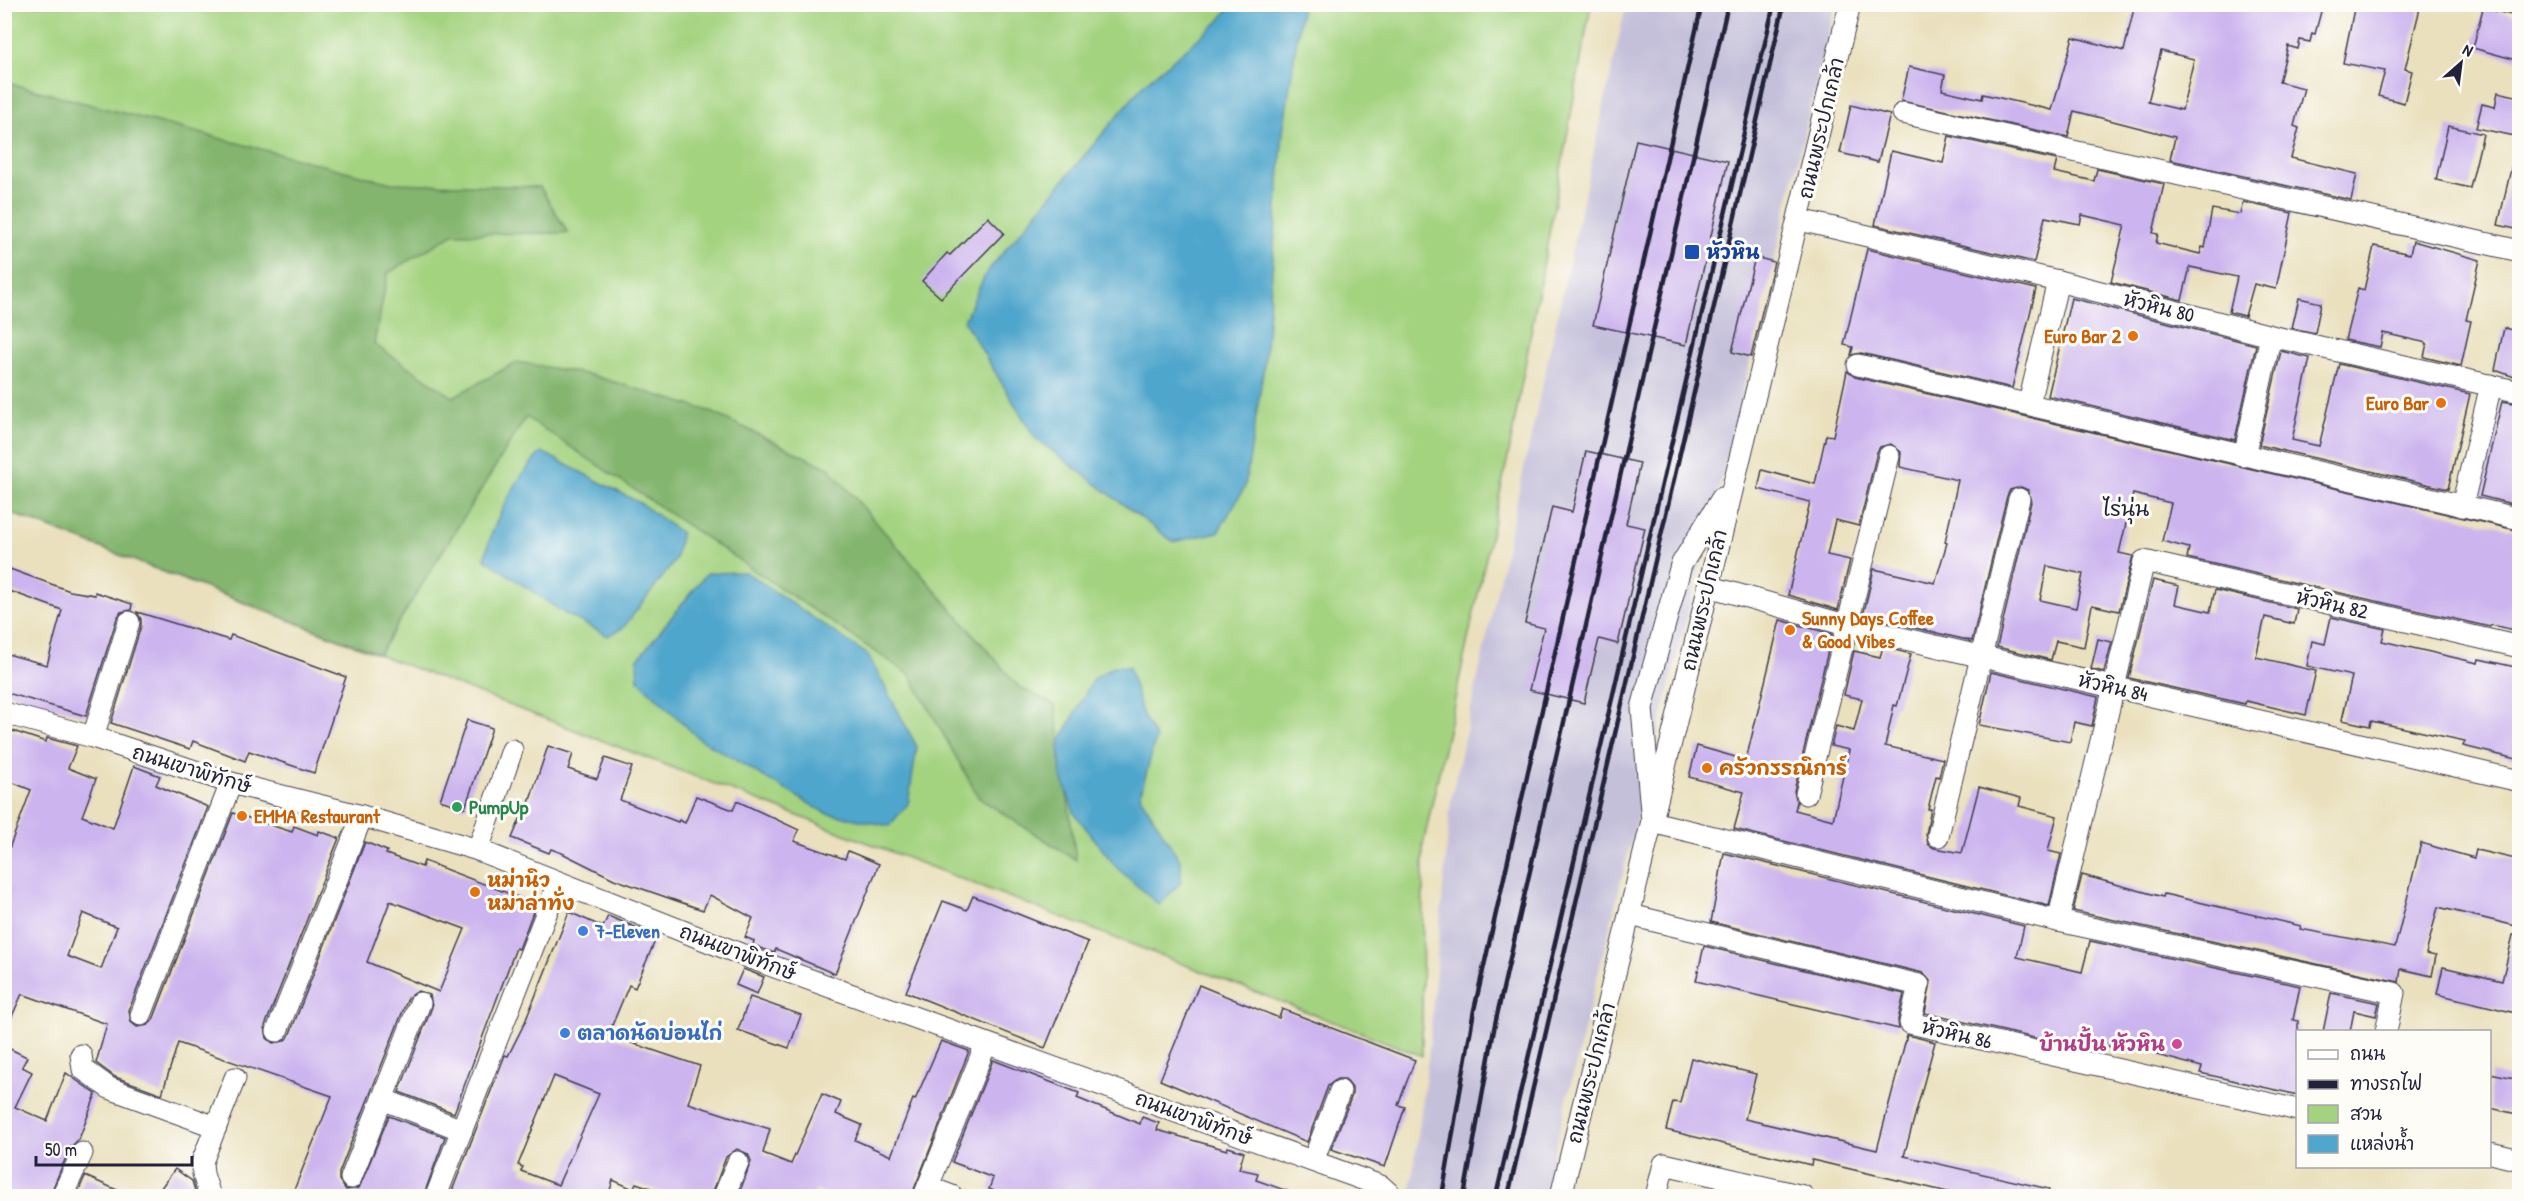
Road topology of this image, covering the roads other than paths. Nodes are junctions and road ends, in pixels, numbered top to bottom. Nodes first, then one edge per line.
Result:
1 (1850, 4) edge
2 (1903, 113) dead end
3 (1800, 220) junction
4 (2520, 251) edge
5 (2058, 281) junction
6 (2271, 336) junction
7 (1858, 364) dead end
8 (2491, 385) junction
9 (2520, 392) edge
10 (2029, 403) junction
11 (1889, 456) dead end
12 (2244, 456) junction
13 (1733, 479) junction
14 (2019, 499) dead end
15 (2462, 506) junction
16 (2520, 519) edge
17 (1707, 586) junction
18 (129, 622) dead end
19 (1849, 626) junction
20 (2520, 647) edge
21 (1982, 656) junction
22 (2116, 687) junction
23 (4, 713) edge
24 (93, 737) junction
25 (512, 750) dead end
26 (2520, 781) edge
27 (231, 783) junction
28 (1806, 794) dead end
29 (362, 816) junction
30 (1652, 822) junction
31 (1938, 836) dead end
32 (478, 850) junction
33 (558, 883) junction
34 (1630, 915) junction
35 (2058, 921) junction
36 (420, 1003) dead end
37 (141, 1016) dead end
38 (2386, 1030) edge
39 (277, 1031) dead end
40 (986, 1044) junction
41 (81, 1055) dead end
42 (235, 1078) dead end
43 (1340, 1091) dead end
44 (382, 1100) junction
45 (2296, 1110) edge
46 (216, 1127) junction
47 (462, 1130) junction
48 (82, 1153) dead end
49 (2491, 1153) edge
50 (2520, 1160) edge
51 (738, 1161) dead end
52 (1313, 1161) junction
53 (351, 1179) dead end
54 (926, 1192) edge
55 (62, 1197) edge
56 (210, 1197) edge
57 (436, 1197) edge
58 (724, 1197) edge
59 (952, 1197) edge
60 (1392, 1197) edge
61 (1561, 1197) edge
62 (1656, 1197) edge
63 (1803, 1197) edge

1 - 3 street, ถนนพระปกเกล้า
2 - 4 street
3 - 5 street, หัวหิน 80
3 - 13 street, ถนนพระปกเกล้า
5 - 6 street, หัวหิน 80
5 - 10 street
6 - 8 street, หัวหิน 80
6 - 12 street
7 - 10 street
8 - 9 street, หัวหิน 80
8 - 15 street
10 - 12 street
11 - 19 street
12 - 15 street
13 - 17 street, ถนนพระปกเกล้า
13 - 30 street
14 - 21 street
15 - 16 street
17 - 19 street, หัวหิน 84
17 - 30 street, ถนนพระปกเกล้า
18 - 24 street
19 - 21 street, หัวหิน 84
19 - 28 street
20 - 22 street, หัวหิน 82
21 - 22 street, หัวหิน 84
21 - 31 street
22 - 26 street, หัวหิน 84
22 - 35 street
23 - 24 street, ถนนเขาพิทักษ์
24 - 27 street, ถนนเขาพิทักษ์
25 - 32 street
27 - 29 street, ถนนเขาพิทักษ์
27 - 37 street
29 - 32 street, ถนนเขาพิทักษ์
29 - 39 street
30 - 34 street, ถนนพระปกเกล้า
30 - 35 street
32 - 33 street, ถนนเขาพิทักษ์
33 - 40 street, ถนนเขาพิทักษ์
33 - 47 street
34 - 45 street, หัวหิน 86
34 - 61 street, ถนนพระปกเกล้า
35 - 38 street
36 - 44 street
40 - 52 street, ถนนเขาพิทักษ์
40 - 54 street
41 - 46 street
42 - 46 street
43 - 52 street
44 - 47 street
44 - 53 street
46 - 56 street
47 - 57 street
48 - 55 street
49 - 50 street
51 - 58 street
52 - 60 street, ถนนเขาพิทักษ์
54 - 59 street
62 - 63 street

